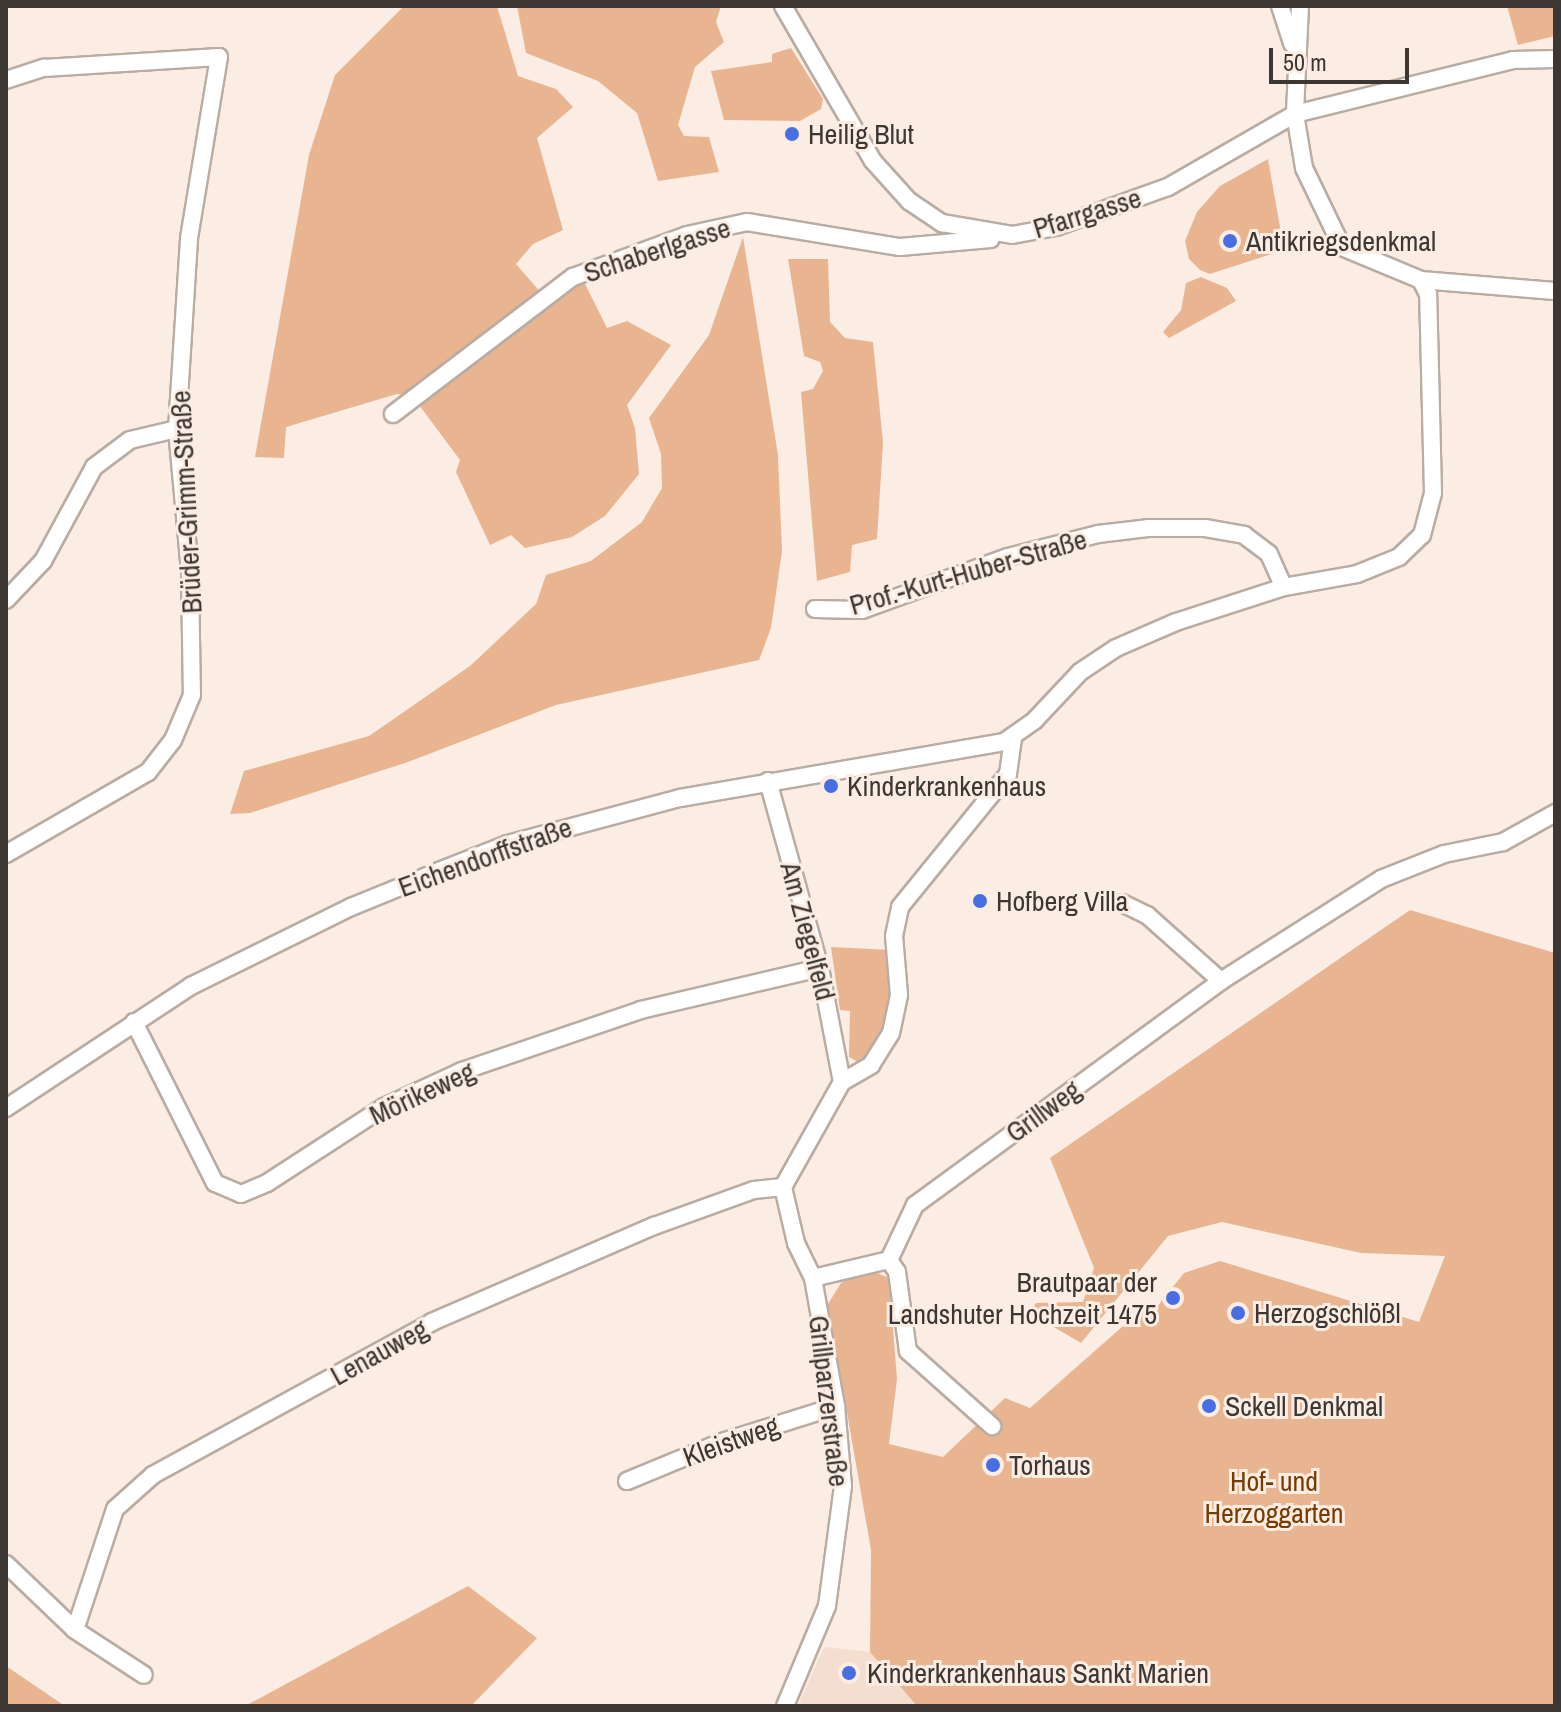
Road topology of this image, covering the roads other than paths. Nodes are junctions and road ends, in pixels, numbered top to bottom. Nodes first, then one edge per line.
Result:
1 (783, 6) edge
2 (1280, 6) edge
3 (1300, 6) edge
4 (1295, 53) junction
5 (1555, 59) edge
6 (6, 80) edge
7 (1295, 114) junction
8 (1012, 235) junction
9 (1421, 280) junction
10 (1555, 292) edge
11 (1555, 298) edge
12 (393, 414) dead end
13 (177, 429) junction
14 (1284, 587) junction
15 (6, 600) edge
16 (815, 609) dead end
17 (1013, 737) junction
18 (768, 781) junction
19 (1555, 813) edge
20 (6, 854) edge
21 (1122, 903) dead end
22 (820, 968) junction
23 (1221, 981) junction
24 (134, 1022) junction
25 (842, 1082) junction
26 (6, 1108) edge
27 (783, 1187) junction
28 (889, 1260) junction
29 (813, 1278) junction
30 (836, 1406) junction
31 (992, 1426) dead end
32 (627, 1481) dead end
33 (6, 1564) edge
34 (75, 1630) junction
35 (144, 1675) dead end
36 (785, 1706) edge

1 - 8 street, Pfarrgasse
2 - 4 street
3 - 4 street
4 - 7 street
5 - 7 street, Pfarrgasse
6 - 13 street, Brüder-Grimm-Straße
7 - 8 street, Pfarrgasse
7 - 9 street
8 - 12 street, Schaberlgasse
9 - 10 street
9 - 14 street
10 - 11 street
13 - 15 street
13 - 20 street, Brüder-Grimm-Straße
14 - 16 street, Prof.-Kurt-Huber-Straße
14 - 17 street
17 - 18 street, Eichendorffstraße
17 - 25 street
18 - 22 street, Am Ziegelfeld
18 - 24 street, Eichendorffstraße
19 - 23 street, Grillweg
21 - 23 street
22 - 24 street, Mörikeweg
22 - 25 street, Am Ziegelfeld
23 - 28 street, Grillweg
24 - 26 street, Eichendorffstraße
25 - 27 street
27 - 29 street, Grillparzerstraße
27 - 34 street, Lenauweg
28 - 29 street
28 - 31 street
29 - 30 street, Grillparzerstraße
30 - 32 street, Kleistweg
30 - 36 street, Grillparzerstraße
33 - 34 street
34 - 35 street

